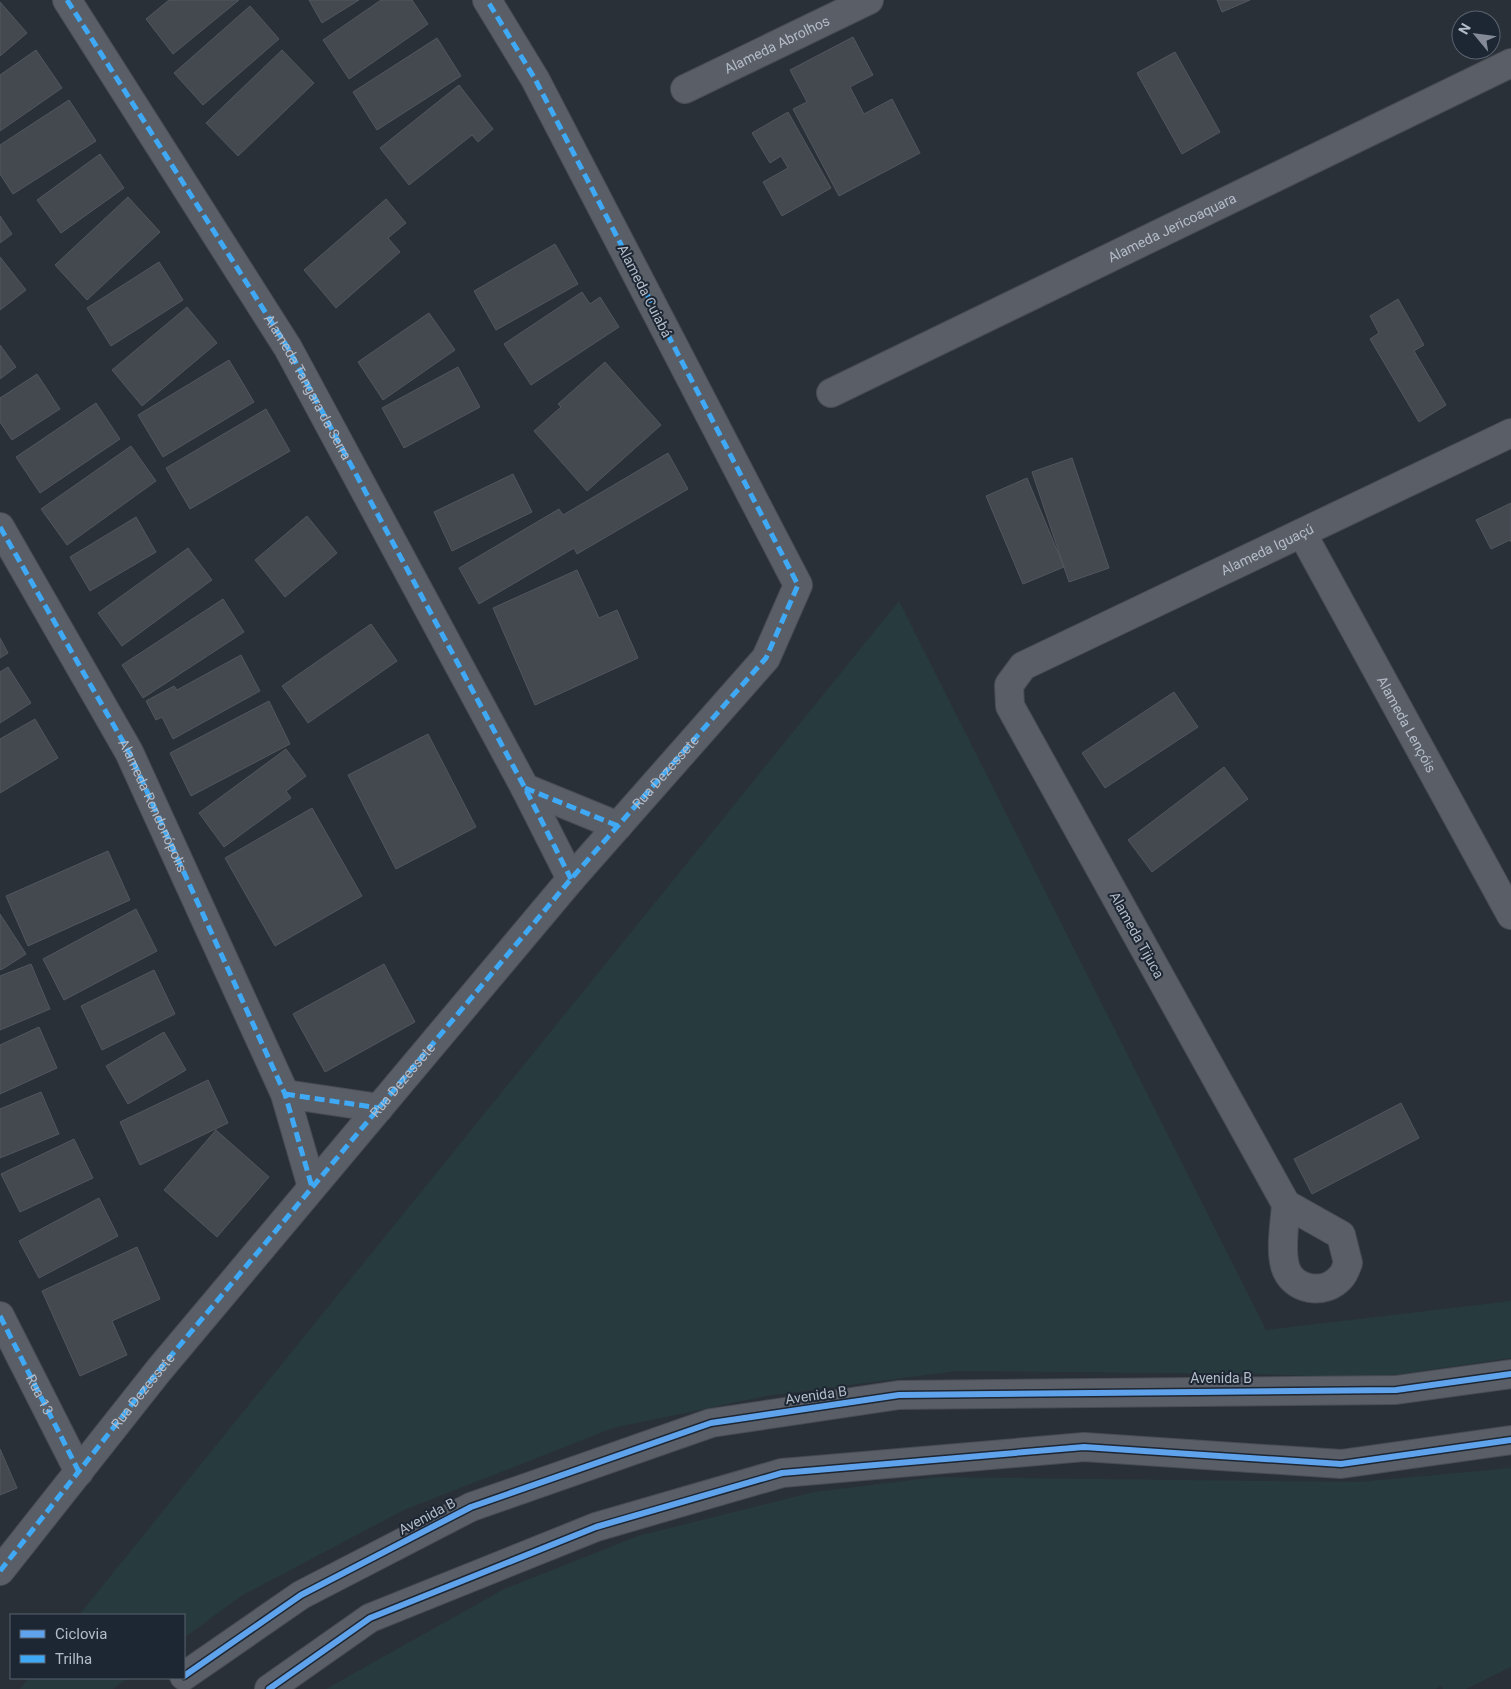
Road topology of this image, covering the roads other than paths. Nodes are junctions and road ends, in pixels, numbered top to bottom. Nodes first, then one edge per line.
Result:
1 (67, 0) edge
2 (487, 0) edge
3 (869, 0) edge
4 (1511, 63) edge
5 (685, 89) dead end
6 (832, 393) dead end
7 (1511, 433) edge
8 (0, 527) edge
9 (1302, 533) junction
10 (798, 585) joint
11 (1024, 666) joint
12 (525, 788) junction
13 (618, 826) junction
14 (570, 879) junction
15 (1511, 915) edge
16 (285, 1094) junction
17 (379, 1108) junction
18 (312, 1187) junction
19 (1286, 1204) dead end
20 (0, 1316) edge
21 (1511, 1374) edge
22 (1511, 1440) edge
23 (79, 1472) junction
24 (0, 1572) edge
25 (185, 1675) edge
26 (179, 1679) edge
27 (164, 1689) edge
28 (269, 1689) edge

1 - 12 street, Alameda Tangara da Serra
2 - 10 street, Alameda Cuiabá
3 - 5 street, Alameda Abrolhos
4 - 6 street, Alameda Jericoaquara
7 - 9 street, Alameda Iguaçú
8 - 16 street, Alameda Rondonópolis
9 - 11 street, Alameda Iguaçú
9 - 15 street, Alameda Lençóis
10 - 13 street, Rua Dezessete
11 - 19 street, Alameda Tijuca
12 - 13 street
12 - 14 street, Alameda Tangara da Serra
13 - 14 street, Rua Dezessete
14 - 17 street, Rua Dezessete
16 - 17 street
16 - 18 street, Alameda Rondonópolis
17 - 18 street, Rua Dezessete
18 - 23 street, Rua Dezessete
20 - 23 street, Rua 13
21 - 25 street, Avenida B
22 - 28 street
23 - 24 street, Rua Dezessete
26 - 27 street

